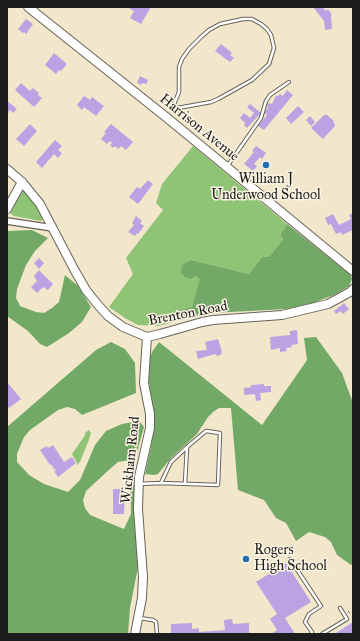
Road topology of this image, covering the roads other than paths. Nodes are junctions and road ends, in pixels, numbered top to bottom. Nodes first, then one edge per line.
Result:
1 (28, 7) edge
2 (289, 82) dead end
3 (172, 109) junction
4 (166, 117) junction
5 (227, 166) junction
6 (7, 169) edge
7 (22, 182) junction
8 (7, 209) edge
9 (7, 221) edge
10 (53, 228) junction
11 (353, 271) edge
12 (353, 289) edge
13 (147, 337) junction
14 (187, 447) junction
15 (162, 483) junction
16 (185, 483) junction
17 (139, 484) junction
18 (290, 559) dead end
19 (340, 608) dead end
20 (138, 618) junction
21 (134, 634) edge
22 (157, 634) edge
23 (311, 634) edge
24 (322, 634) edge

1 - 4 street, Harrison Avenue
2 - 5 lane
3 - 3 lane
3 - 4 lane
4 - 5 street, Harrison Avenue
5 - 11 street, Harrison Avenue
6 - 7 street, Brenton Road
7 - 8 street
7 - 10 street, Brenton Road
9 - 10 street
10 - 13 street, Brenton Road
12 - 13 street, Brenton Road
13 - 17 street, Wickham Road
14 - 15 lane
14 - 16 lane
14 - 16 lane
15 - 16 lane
15 - 17 lane
17 - 20 street, Wickham Road
18 - 23 lane
19 - 24 lane
20 - 21 street, Wickham Road
20 - 22 lane

